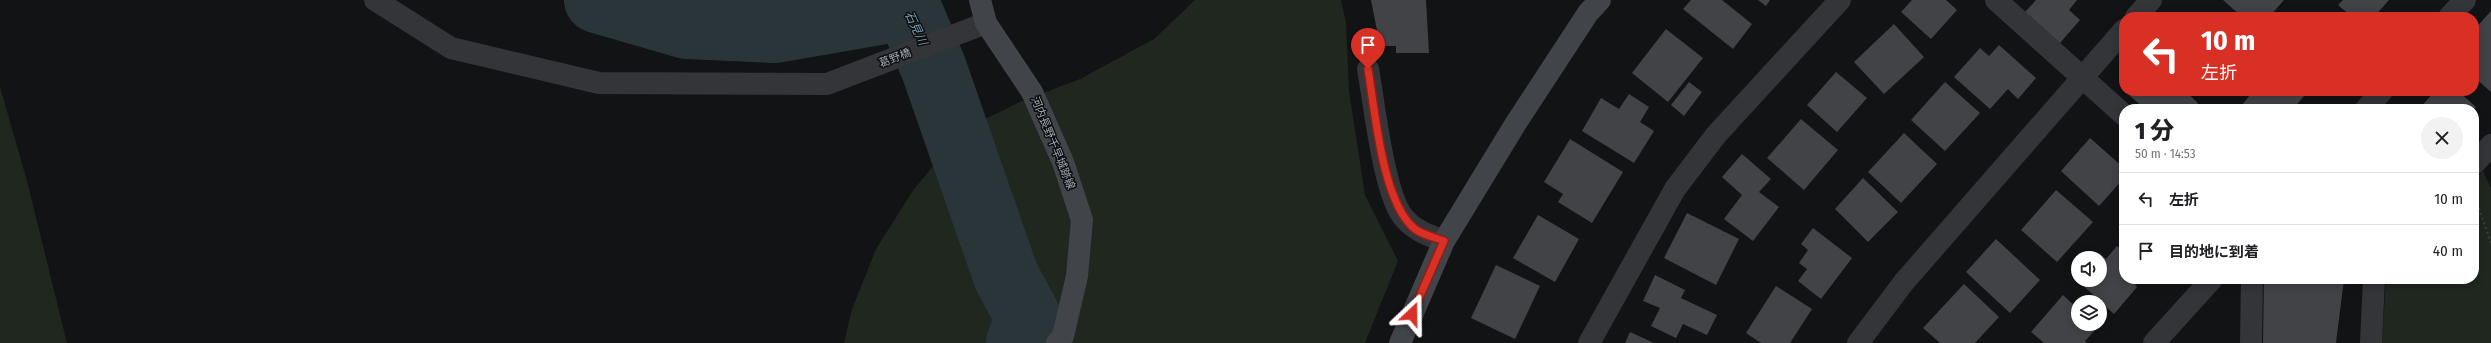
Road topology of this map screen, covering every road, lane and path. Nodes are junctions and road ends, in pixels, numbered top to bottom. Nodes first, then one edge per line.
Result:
1 (375, 0) edge
2 (980, 0) edge
3 (1600, 0) edge
4 (1840, 0) edge
5 (1996, 0) edge
6 (2151, 0) edge
7 (2465, 0) edge
8 (2140, 12) edge
9 (2454, 12) edge
10 (986, 23) junction
11 (2119, 35) edge
12 (1368, 69) dead end
13 (2080, 78) junction
14 (2378, 96) edge
15 (2370, 104) edge
16 (2119, 111) edge
17 (2491, 145) edge
18 (2479, 158) edge
19 (2479, 208) edge
20 (1444, 241) junction
21 (2491, 243) edge
22 (2207, 284) edge
23 (2252, 284) edge
24 (2374, 284) edge
25 (1058, 343) edge
26 (1400, 343) edge
27 (1589, 343) edge
28 (1858, 343) edge
29 (2154, 343) edge
30 (2251, 343) edge
31 (2371, 343) edge

1 - 10 street, 葛野橋
2 - 10 street, 河内長野千早城跡線
3 - 20 street
4 - 27 street
5 - 13 street
6 - 8 street
7 - 9 street
10 - 25 street, 河内長野千早城跡線
11 - 13 street
12 - 20 street
13 - 16 street
13 - 28 street
14 - 15 street
17 - 18 street
19 - 21 path
20 - 26 street
22 - 29 street
23 - 30 street
24 - 31 street

